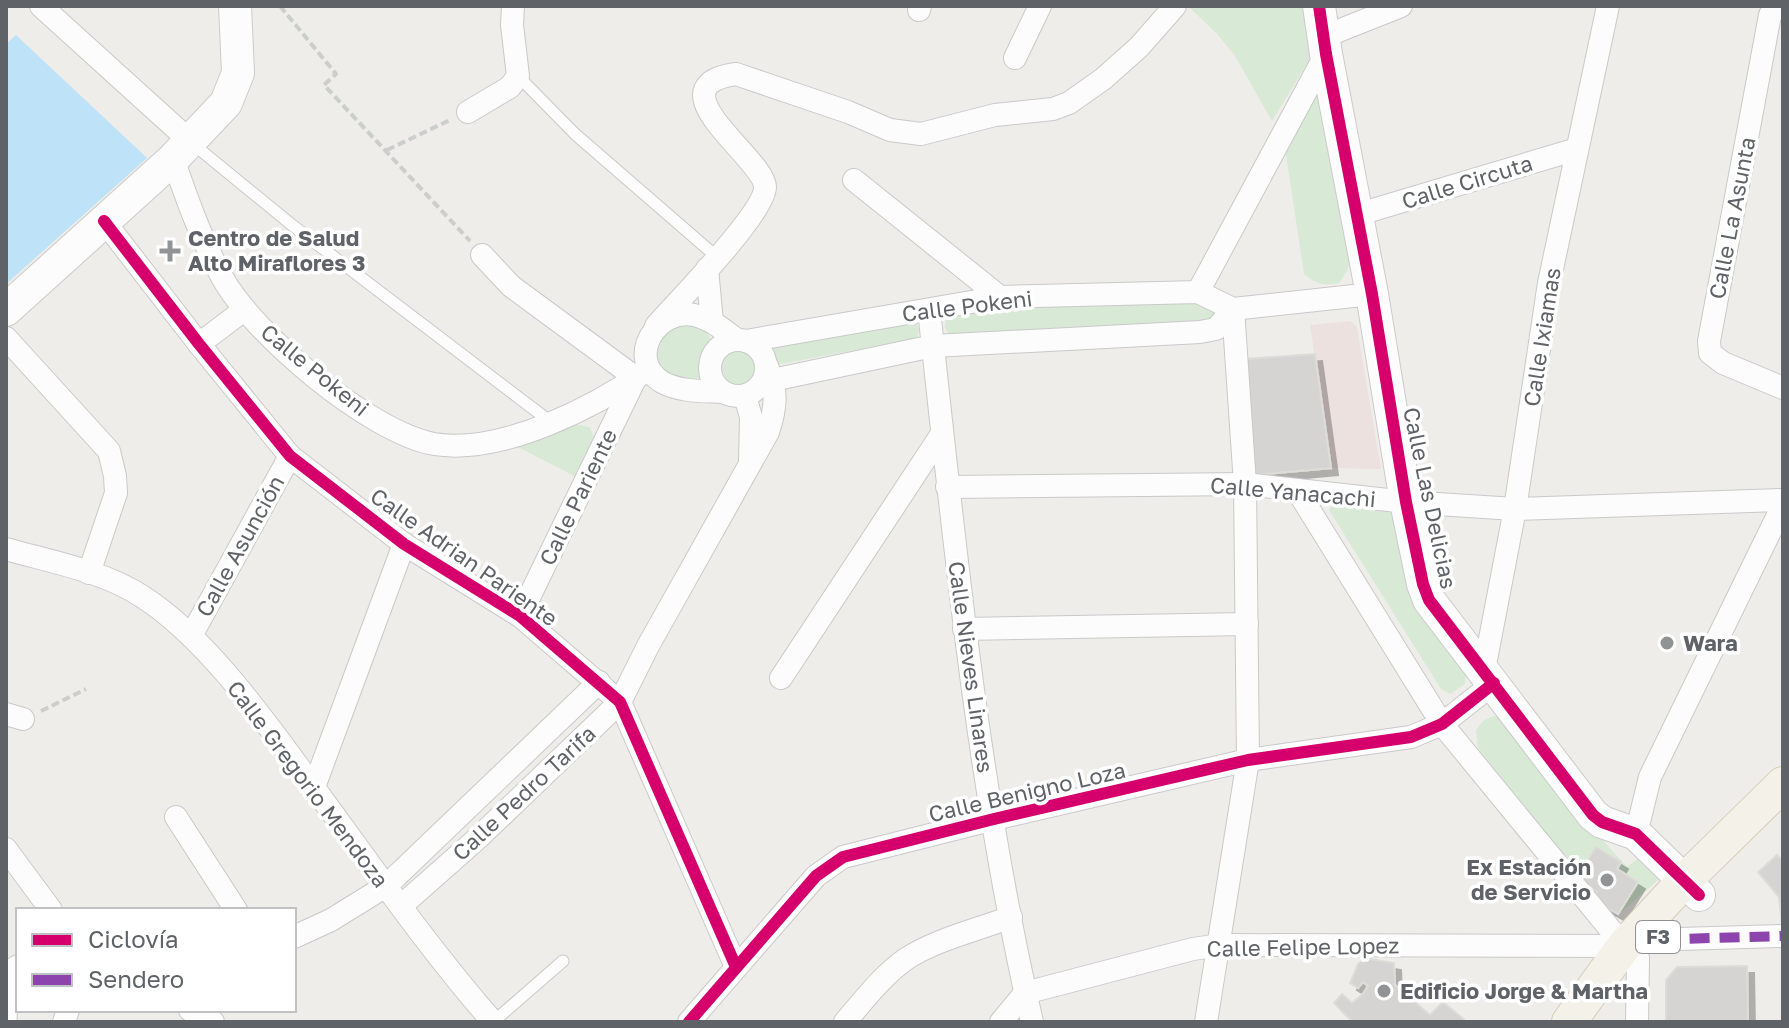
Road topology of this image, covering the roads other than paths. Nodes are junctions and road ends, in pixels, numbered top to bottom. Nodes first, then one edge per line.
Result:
1 (41, 6) edge
2 (513, 6) edge
3 (1040, 6) edge
4 (1175, 6) edge
5 (1401, 6) edge
6 (1608, 6) edge
7 (1780, 6) edge
8 (231, 7) edge
9 (1323, 32) edge
10 (1015, 58) dead end
11 (518, 76) junction
12 (468, 112) road end
13 (1577, 149) junction
14 (181, 150) junction
15 (854, 180) dead end
16 (1356, 215) junction
17 (104, 221) junction
18 (482, 255) road end
19 (712, 263) junction
20 (1198, 292) junction
21 (1372, 294) junction
22 (1000, 297) junction
23 (1233, 309) junction
24 (6, 310) edge
25 (244, 310) junction
26 (929, 310) junction
27 (712, 322) junction
28 (656, 326) junction
29 (6, 338) edge
30 (742, 340) junction
31 (199, 344) junction
32 (933, 346) junction
33 (643, 374) junction
34 (754, 383) junction
35 (1783, 388) edge
36 (552, 423) junction
37 (941, 435) junction
38 (290, 456) junction
39 (750, 461) junction
40 (1245, 484) junction
41 (947, 487) junction
42 (1297, 490) junction
43 (1406, 502) junction
44 (1783, 503) edge
45 (1515, 509) junction
46 (404, 544) junction
47 (6, 549) edge
48 (89, 573) junction
49 (520, 616) junction
50 (1247, 624) junction
51 (964, 629) junction
52 (191, 636) junction
53 (1489, 676) junction
54 (781, 678) dead end
55 (599, 682) junction
56 (620, 702) junction
57 (1442, 724) junction
58 (1248, 760) junction
59 (1783, 784) edge
60 (314, 787) junction
61 (1783, 812) edge
62 (176, 817) dead end
63 (994, 819) junction
64 (1636, 834) junction
65 (6, 849) edge
66 (386, 886) junction
67 (1692, 888) junction
68 (401, 906) junction
69 (50, 908) edge
70 (235, 908) edge
71 (1011, 917) junction
72 (296, 936) edge
73 (1783, 936) edge
74 (1220, 945) junction
75 (1641, 946) junction
76 (563, 961) dead end
77 (736, 967) junction
78 (12, 969) edge
79 (1025, 993) junction
80 (194, 1012) edge
81 (11, 1022) edge
82 (213, 1022) edge
83 (493, 1022) edge
84 (689, 1022) edge
85 (845, 1022) edge
86 (1001, 1022) edge
87 (1032, 1022) edge
88 (1206, 1022) edge
89 (1569, 1022) edge
90 (1594, 1022) edge
91 (1637, 1022) edge

1 - 14 street
2 - 11 street
3 - 10 street
4 - 19 street
5 - 9 street
6 - 13 street, Calle Ixiamas
7 - 35 street, Calle La Asunta
8 - 14 street
9 - 16 street, Calle Las Delicias
9 - 20 street
11 - 12 street
11 - 19 lane
13 - 16 street, Calle Circuta
13 - 45 street, Calle Ixiamas
14 - 17 street
14 - 25 street, Calle Pokeni
14 - 36 lane
15 - 22 street
16 - 21 street, Calle Las Delicias
17 - 24 street
17 - 31 street, Calle Adrian Pariente
18 - 33 street, Calle Pokeni
19 - 27 street
19 - 28 street
20 - 22 street, Calle Pokeni
20 - 23 street, Calle Pokeni
21 - 23 street
21 - 43 street, Calle Las Delicias
22 - 26 street, Calle Pokeni
23 - 32 street, Calle Pokeni
23 - 40 street
25 - 31 street
25 - 36 street, Calle Pokeni
26 - 30 street, Calle Pokeni
26 - 32 street, Calle Nieves Linares
27 - 28 street
27 - 30 street
28 - 33 street, Calle Pariente
29 - 48 street
30 - 34 street
30 - 34 street
31 - 38 street, Calle Adrian Pariente
32 - 34 street, Calle Pokeni
32 - 37 street, Calle Nieves Linares
33 - 34 street, Calle Pokeni
33 - 36 street, Calle Pokeni
33 - 49 street, Calle Pariente
34 - 39 street, Calle Pedro Tarifa
34 - 39 street, Calle Pedro Tarifa
37 - 41 street, Calle Nieves Linares
37 - 54 street
38 - 46 street, Calle Adrian Pariente
38 - 52 street, Calle Asunción
39 - 56 street, Calle Pedro Tarifa
40 - 41 street, Calle Yanacachi
40 - 42 street, Calle Yanacachi
40 - 50 street
41 - 51 street, Calle Nieves Linares
42 - 43 street, Calle Yanacachi
42 - 57 street
43 - 45 street, Calle Yanacachi
43 - 53 street, Calle Las Delicias
44 - 45 street, Calle Yanacachi
44 - 64 street
45 - 53 street, Calle Ixiamas
46 - 49 street, Calle Adrian Pariente
46 - 60 street
47 - 48 street, Calle Gregorio Mendoza
48 - 52 street, Calle Gregorio Mendoza
49 - 55 street, Calle Adrian Pariente
50 - 51 street
50 - 58 street
51 - 63 street, Calle Nieves Linares
52 - 60 street, Calle Gregorio Mendoza
53 - 57 street
53 - 64 street, Calle Las Delicias
55 - 56 street, Calle Adrian Pariente
55 - 66 street
56 - 68 street, Calle Pedro Tarifa
56 - 77 street, Calle Adrian Pariente
57 - 58 street, Calle Benigno Loza
57 - 75 street
58 - 63 street, Calle Benigno Loza
58 - 74 street
59 - 67 main road, F3
60 - 66 street, Calle Gregorio Mendoza
61 - 67 main road, F3
62 - 70 street
63 - 71 street, Calle Nieves Linares
63 - 77 street, Calle Benigno Loza
64 - 67 street, Calle Las Delicias
65 - 69 street
66 - 68 street, Calle Gregorio Mendoza
66 - 72 street
67 - 75 main road, F3
68 - 83 street, Calle Gregorio Mendoza
71 - 79 street, Calle Nieves Linares
71 - 85 street
73 - 75 street, Calle Felipe Lopez
74 - 75 street, Calle Felipe Lopez
74 - 79 street, Calle Felipe Lopez
74 - 88 street
75 - 89 main road, F3
75 - 90 main road, F3
75 - 91 street
76 - 83 lane
77 - 84 street, Calle Benigno Loza
78 - 81 lane
79 - 86 street
79 - 87 street, Calle Nieves Linares
80 - 82 street

